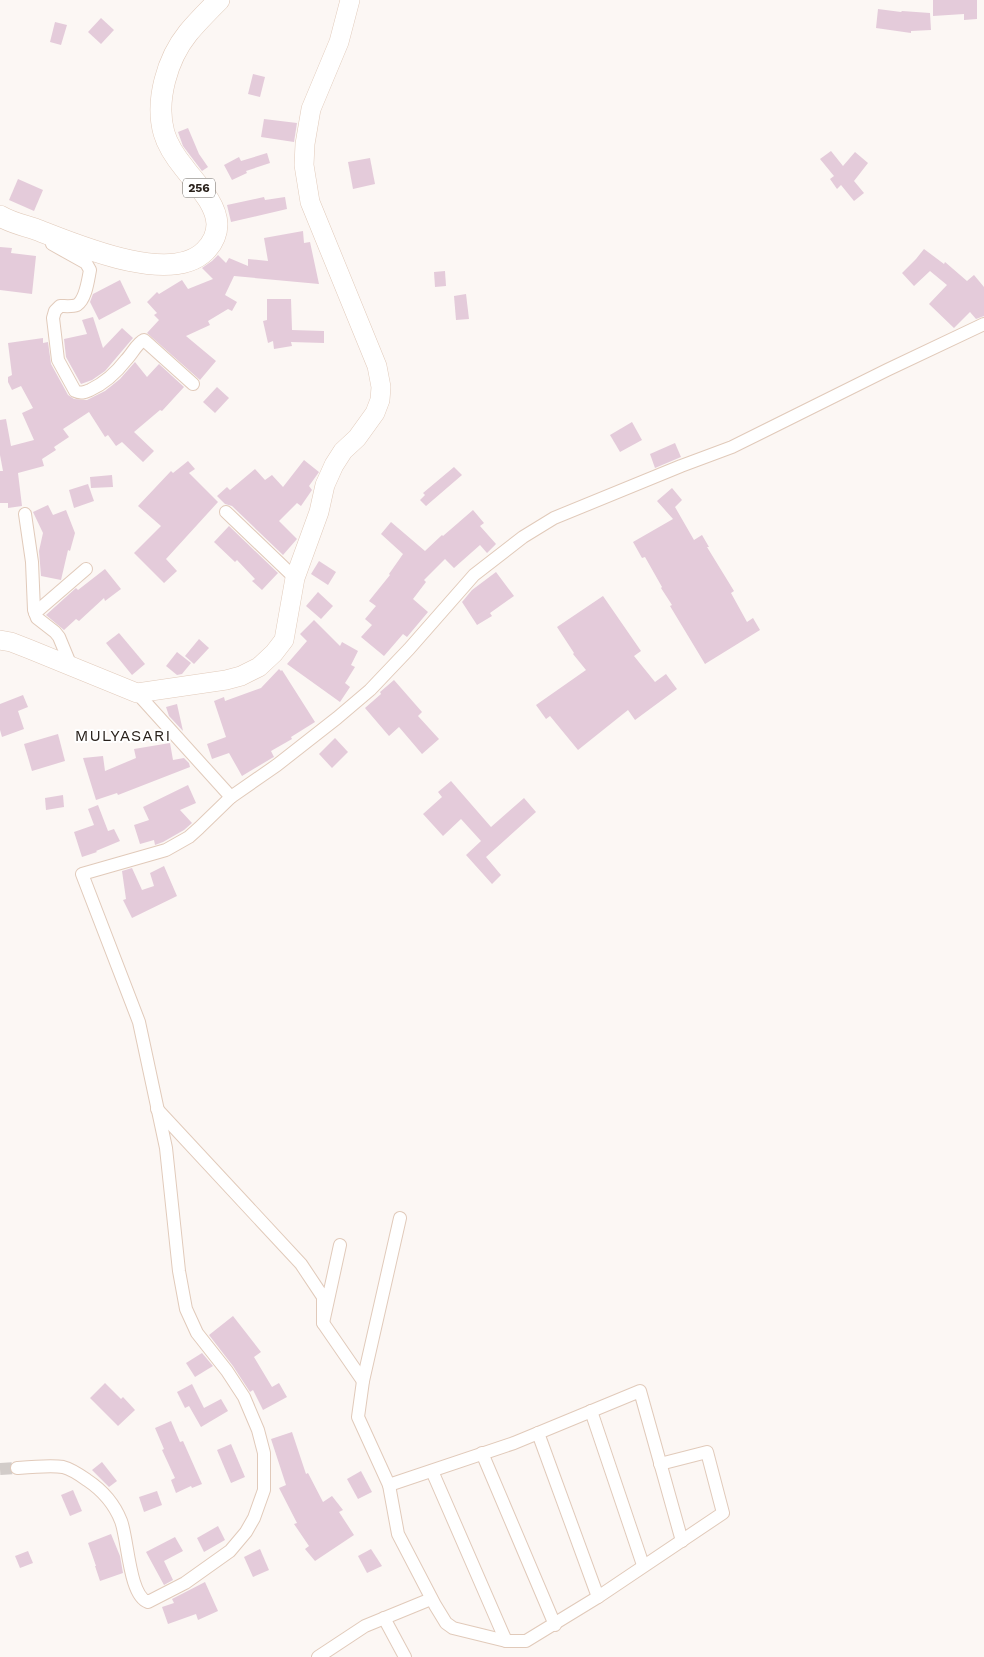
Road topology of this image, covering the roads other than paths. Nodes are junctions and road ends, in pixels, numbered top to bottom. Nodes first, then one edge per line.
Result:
1 (219, 0) edge
2 (348, 3) edge
3 (0, 216) edge
4 (33, 228) junction
5 (984, 324) edge
6 (193, 384) dead end
7 (226, 512) dead end
8 (25, 514) dead end
9 (86, 569) dead end
10 (295, 578) junction
11 (35, 613) junction
12 (0, 640) edge
13 (71, 666) junction
14 (137, 693) junction
15 (231, 797) junction
16 (158, 1109) junction
17 (400, 1218) dead end
18 (340, 1244) dead end
19 (323, 1323) junction
20 (363, 1381) junction
21 (591, 1411) junction
22 (538, 1433) junction
23 (482, 1453) junction
24 (660, 1464) junction
25 (17, 1468) tunnel mouth
26 (432, 1471) junction
27 (390, 1485) junction
28 (682, 1541) junction
29 (644, 1565) junction
30 (598, 1597) junction
31 (431, 1599) junction
32 (384, 1618) junction
33 (555, 1625) junction
34 (506, 1642) junction
35 (318, 1657) edge
36 (405, 1657) edge

1 - 4 main road, 256
2 - 10 main road
3 - 4 main road, 256
4 - 6 street
5 - 15 street
7 - 10 street
8 - 11 street
9 - 11 street
10 - 14 main road
11 - 13 street
12 - 13 main road
13 - 14 main road
14 - 15 street
15 - 16 street
16 - 19 street
16 - 25 street
17 - 20 street
18 - 19 street
19 - 20 street
20 - 27 street
21 - 22 street
21 - 24 street
21 - 29 street
22 - 23 street
22 - 30 street
23 - 26 street
23 - 33 street
24 - 28 street
24 - 28 street
26 - 27 street
26 - 34 street
27 - 31 street
28 - 29 street
29 - 30 street
30 - 33 street
31 - 32 street
31 - 34 street
32 - 35 street
32 - 36 street
33 - 34 street

